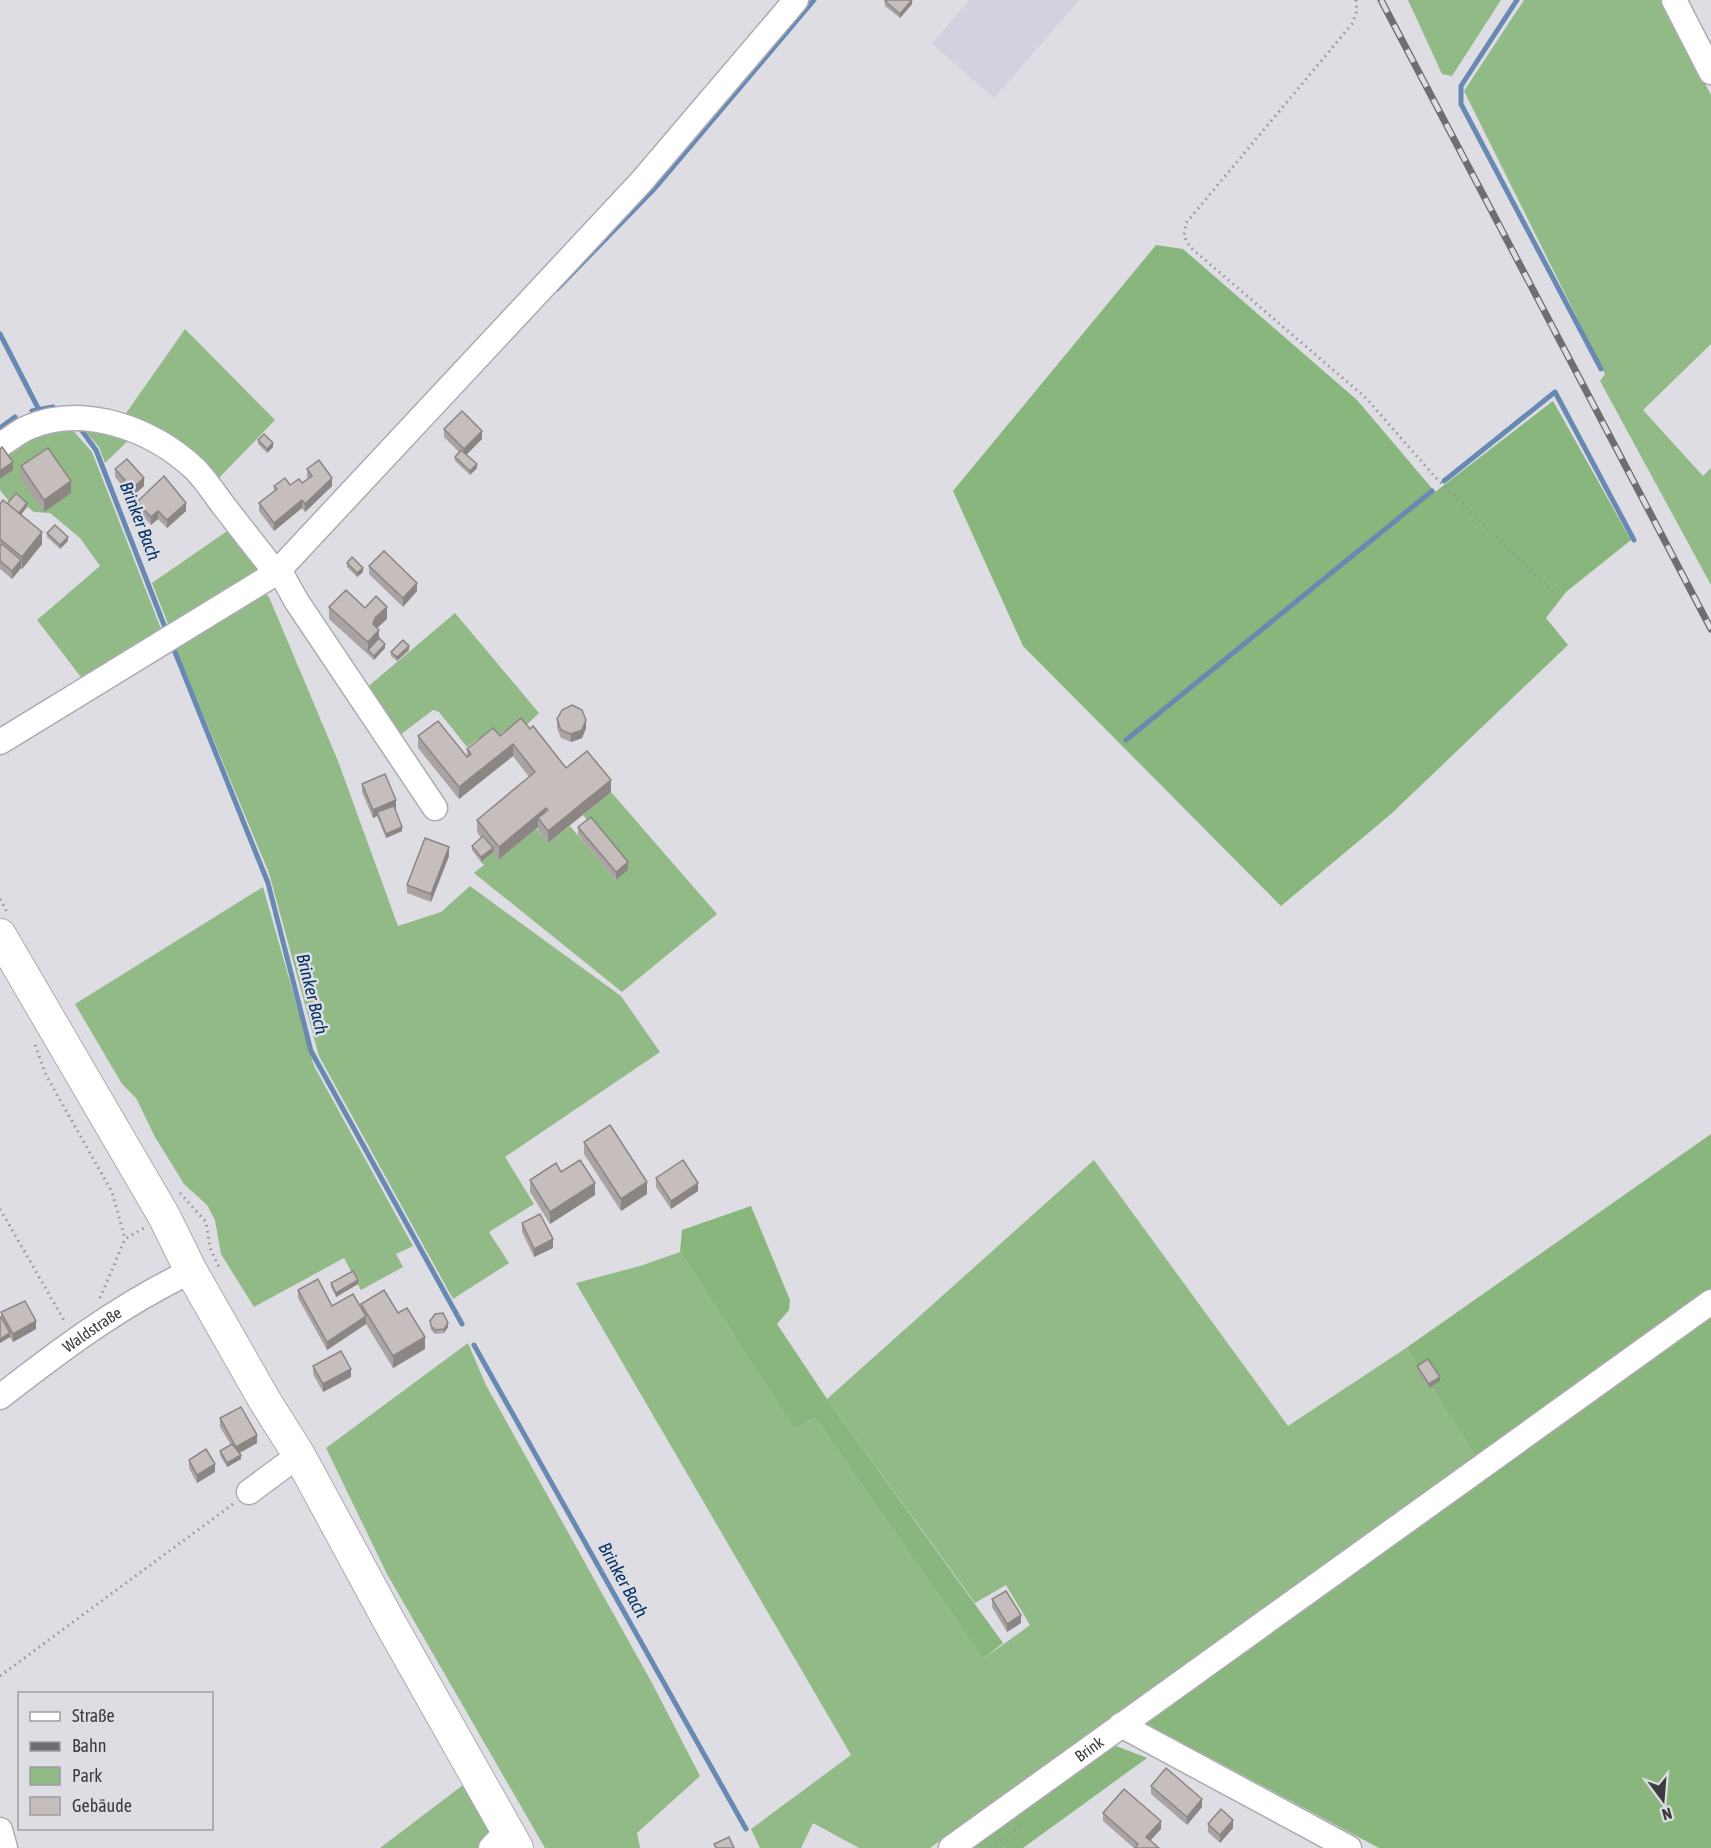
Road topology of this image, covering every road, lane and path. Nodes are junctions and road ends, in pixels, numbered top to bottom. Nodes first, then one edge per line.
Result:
1 (796, 0) edge
2 (1356, 0) edge
3 (1674, 0) edge
4 (1711, 72) edge
5 (0, 445) edge
6 (278, 572) junction
7 (1555, 594) dead end
8 (0, 742) edge
9 (435, 808) dead end
10 (0, 935) edge
11 (32, 1038) dead end
12 (0, 1209) edge
13 (124, 1239) dead end
14 (191, 1271) junction
15 (1711, 1302) edge
16 (69, 1329) dead end
17 (0, 1397) edge
18 (299, 1455) junction
19 (249, 1492) joint
20 (0, 1676) edge
21 (1121, 1725) junction
22 (0, 1830) edge
23 (505, 1842) edge
24 (5, 1848) edge
25 (951, 1848) edge
26 (1349, 1848) edge

1 - 6 street
2 - 7 path
3 - 4 street
5 - 6 street
6 - 8 street
6 - 9 street
10 - 14 main road
11 - 13 path
12 - 16 path
14 - 17 street, Waldstraße
14 - 18 main road
15 - 21 street, Brink
18 - 19 street
18 - 23 main road
19 - 20 path
21 - 25 street, Brink
21 - 26 street
22 - 24 street

